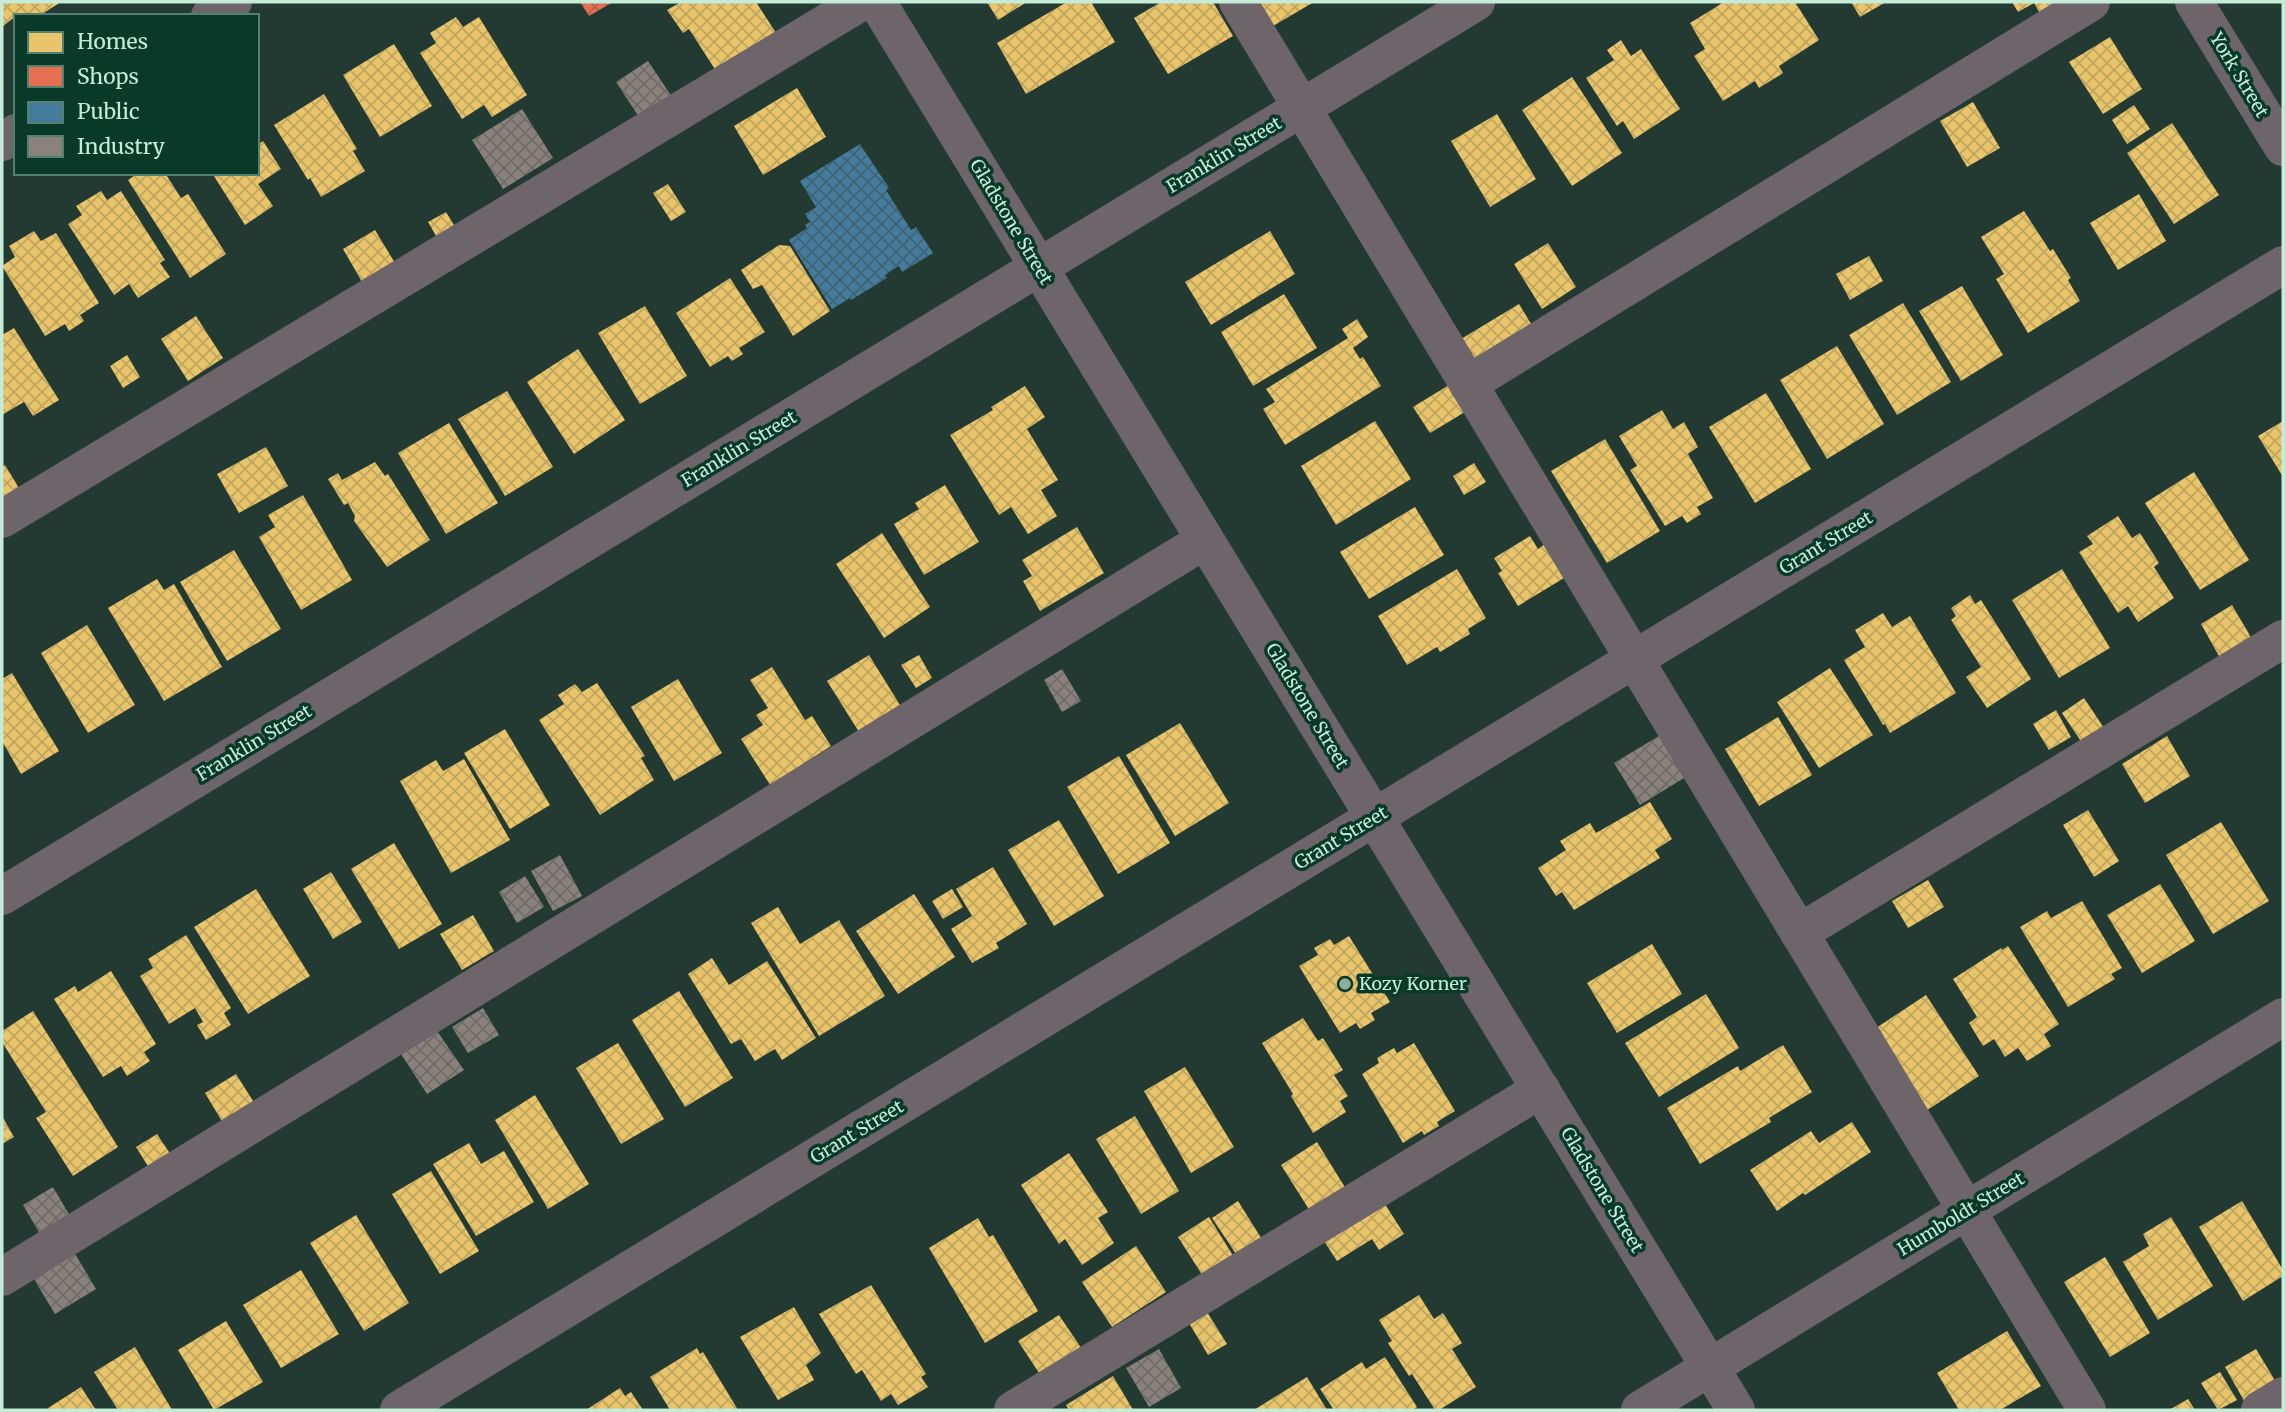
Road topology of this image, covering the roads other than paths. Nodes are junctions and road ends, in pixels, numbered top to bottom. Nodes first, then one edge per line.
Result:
1 (233, 2) edge
2 (862, 2) edge
3 (877, 2) edge
4 (1238, 2) edge
5 (1476, 2) edge
6 (2091, 2) edge
7 (2194, 2) edge
8 (213, 14) edge
9 (1302, 107) junction
10 (2283, 148) edge
11 (2283, 265) edge
12 (1039, 267) junction
13 (1468, 384) junction
14 (2, 519) edge
15 (1205, 540) junction
16 (2283, 639) edge
17 (1634, 660) junction
18 (1374, 818) junction
19 (2, 896) edge
20 (1799, 933) junction
21 (2283, 1017) edge
22 (1541, 1089) junction
23 (1967, 1210) junction
24 (2, 1277) edge
25 (1710, 1367) junction
26 (2283, 1396) edge
27 (399, 1410) edge
28 (1013, 1410) edge
29 (1640, 1410) edge
30 (1736, 1410) edge
31 (2087, 1410) edge
32 (2260, 1410) edge

1 - 8 street
2 - 14 street
3 - 12 street, Gladstone Street
4 - 9 street
5 - 9 street, Franklin Street
6 - 13 street
7 - 10 street, York Street
9 - 12 street, Franklin Street
9 - 13 street
11 - 17 street, Grant Street
12 - 15 street, Gladstone Street
12 - 19 street, Franklin Street
13 - 17 street
15 - 18 street, Gladstone Street
15 - 24 street
16 - 20 street
17 - 18 street, Grant Street
17 - 20 street
18 - 22 street, Gladstone Street
18 - 27 street, Grant Street
20 - 23 street
21 - 23 street, Humboldt Street
22 - 25 street, Gladstone Street
22 - 28 street
23 - 25 street, Humboldt Street
23 - 31 street
25 - 29 street, Humboldt Street
25 - 30 street, Gladstone Street
26 - 32 street

